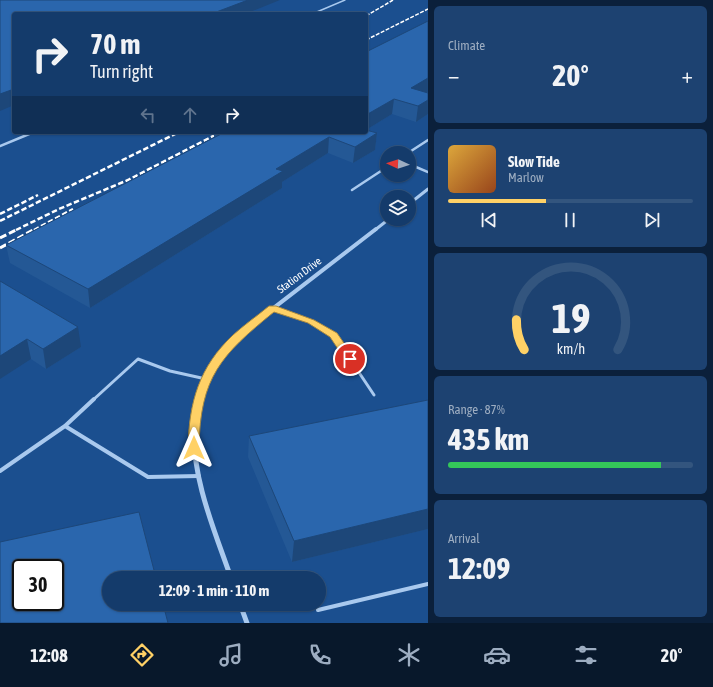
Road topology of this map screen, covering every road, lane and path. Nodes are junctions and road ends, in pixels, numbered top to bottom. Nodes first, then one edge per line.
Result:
1 (346, 0) edge
2 (317, 12) edge
3 (29, 134) edge
4 (428, 140) edge
5 (0, 146) edge
6 (416, 148) edge
7 (416, 167) edge
8 (380, 172) edge
9 (428, 172) edge
10 (428, 189) edge
11 (352, 190) dead end
12 (424, 192) junction
13 (428, 195) edge
14 (416, 198) edge
15 (380, 226) edge
16 (272, 308) junction
17 (206, 379) junction
18 (374, 395) dead end
19 (65, 426) junction
20 (0, 471) edge
21 (199, 476) junction
22 (229, 571) edge
23 (428, 584) edge
24 (326, 608) edge
25 (243, 611) edge
26 (247, 623) edge

1 - 2 lane
3 - 5 lane
4 - 6 lane
7 - 9 lane
8 - 11 lane
10 - 12 street
12 - 13 lane
12 - 14 street
15 - 16 street, Station Drive
16 - 17 street, Station Drive
16 - 18 lane
17 - 19 lane
17 - 21 street, Station Drive
19 - 20 lane
19 - 21 lane
21 - 22 street, Station Drive
23 - 24 lane
25 - 26 street

